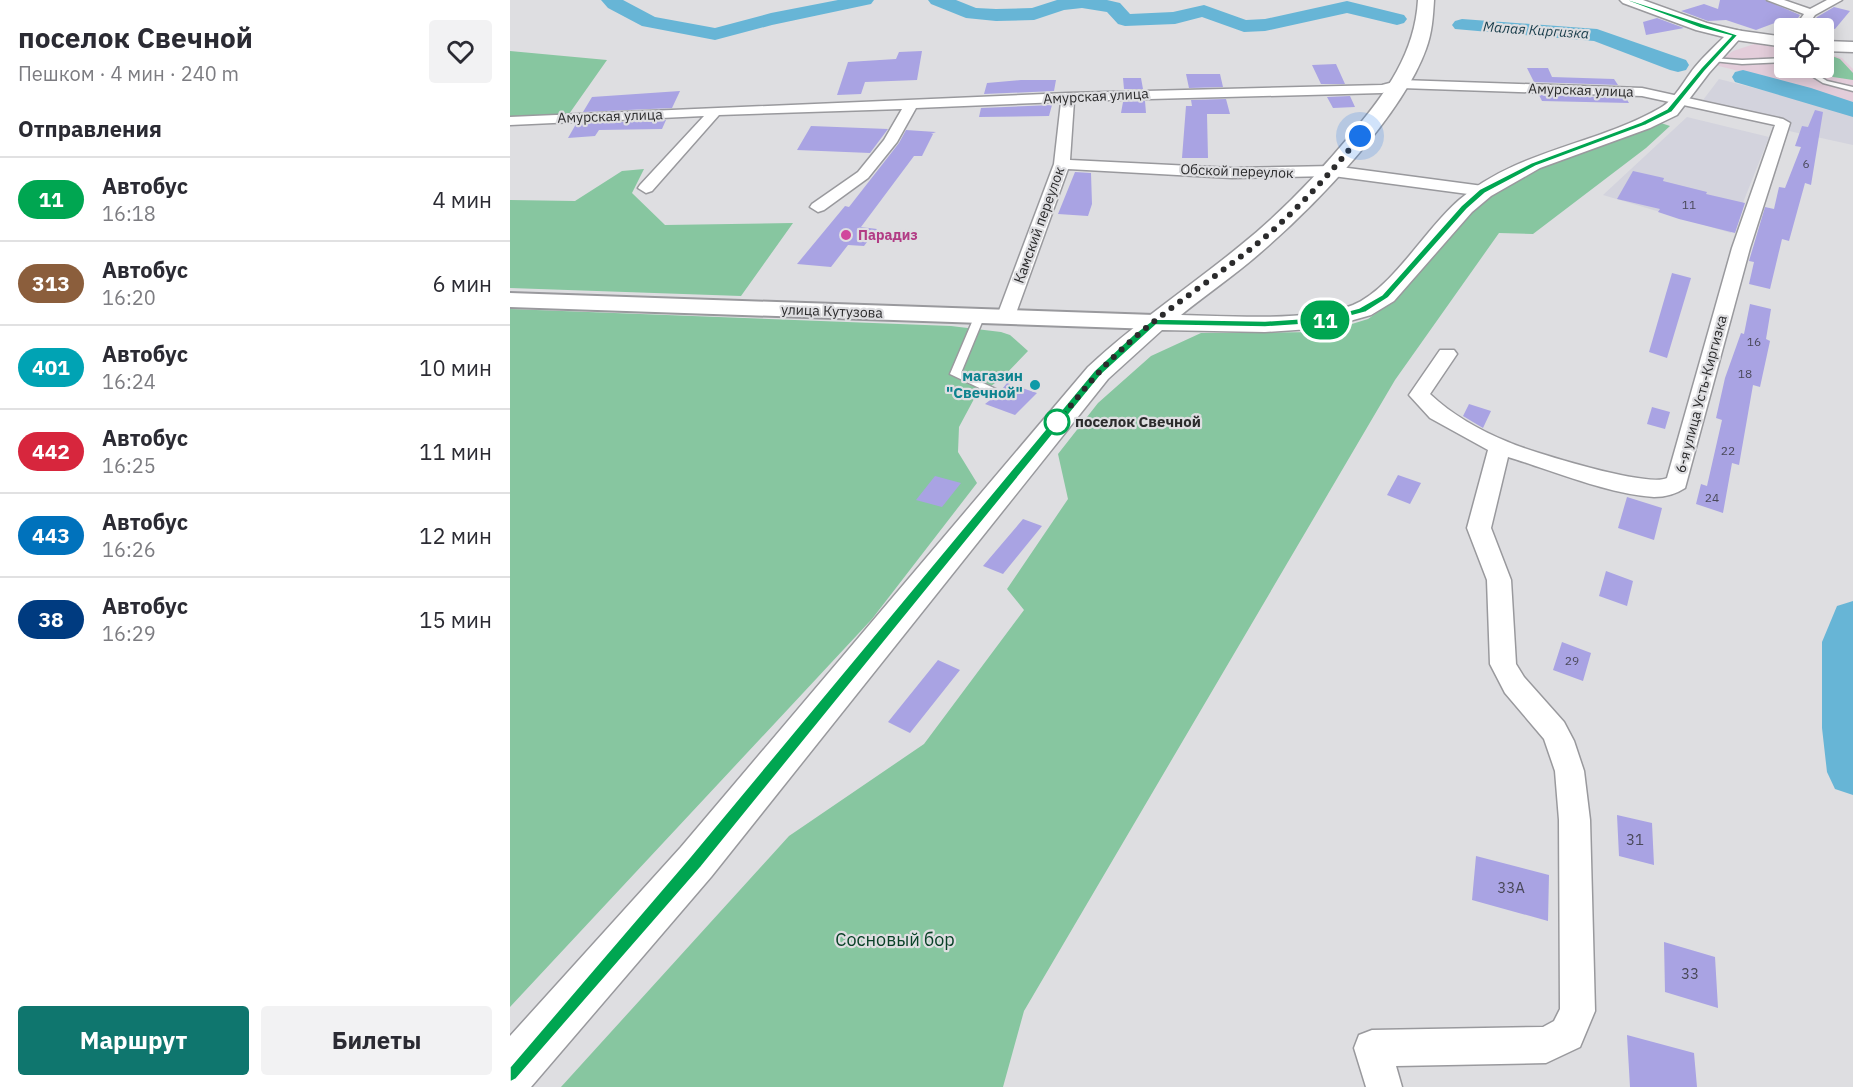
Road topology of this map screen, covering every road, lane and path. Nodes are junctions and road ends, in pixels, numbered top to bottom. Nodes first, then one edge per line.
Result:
1 (1426, 0) edge
2 (1628, 0) edge
3 (1773, 0) edge
4 (1836, 0) edge
5 (1811, 12) junction
6 (1807, 18) edge
7 (1735, 35) junction
8 (1774, 43) edge
9 (1834, 47) edge
10 (1851, 50) edge
11 (1713, 59) junction
12 (1774, 61) edge
13 (1819, 78) edge
14 (1401, 84) junction
15 (1853, 89) edge
16 (1068, 97) junction
17 (1680, 100) junction
18 (912, 104) junction
19 (714, 113) junction
20 (510, 121) edge
21 (1062, 164) junction
22 (1333, 171) junction
23 (646, 188) dead end
24 (1483, 191) junction
25 (818, 207) dead end
26 (510, 300) edge
27 (980, 315) junction
28 (1006, 316) junction
29 (1154, 322) junction
30 (1447, 354) dead end
31 (992, 391) dead end
32 (1500, 447) junction
33 (510, 1073) edge
34 (1384, 1087) edge

1 - 14 main road
2 - 7 main road
3 - 5 street
4 - 5 street
5 - 6 street
7 - 8 main road
7 - 11 main road
9 - 10 main road
11 - 12 lane
11 - 17 main road
13 - 15 lane
14 - 16 street, Амурская улица
14 - 17 street, Амурская улица
14 - 22 main road
16 - 18 street, Амурская улица
16 - 21 street, Камский переулок
17 - 24 main road
17 - 32 street, 6-я улица Усть-Киргизка
18 - 19 street, Амурская улица
18 - 25 street
19 - 20 street, Амурская улица
19 - 23 street
21 - 22 street, Обской переулок
21 - 28 street, Камский переулок
22 - 24 street, Обской переулок
22 - 29 main road
24 - 29 main road
26 - 27 street, улица Кутузова
27 - 28 street, улица Кутузова
27 - 31 lane
28 - 29 street, улица Кутузова
29 - 33 main road
30 - 32 street, 6-я улица Усть-Киргизка
32 - 34 street

